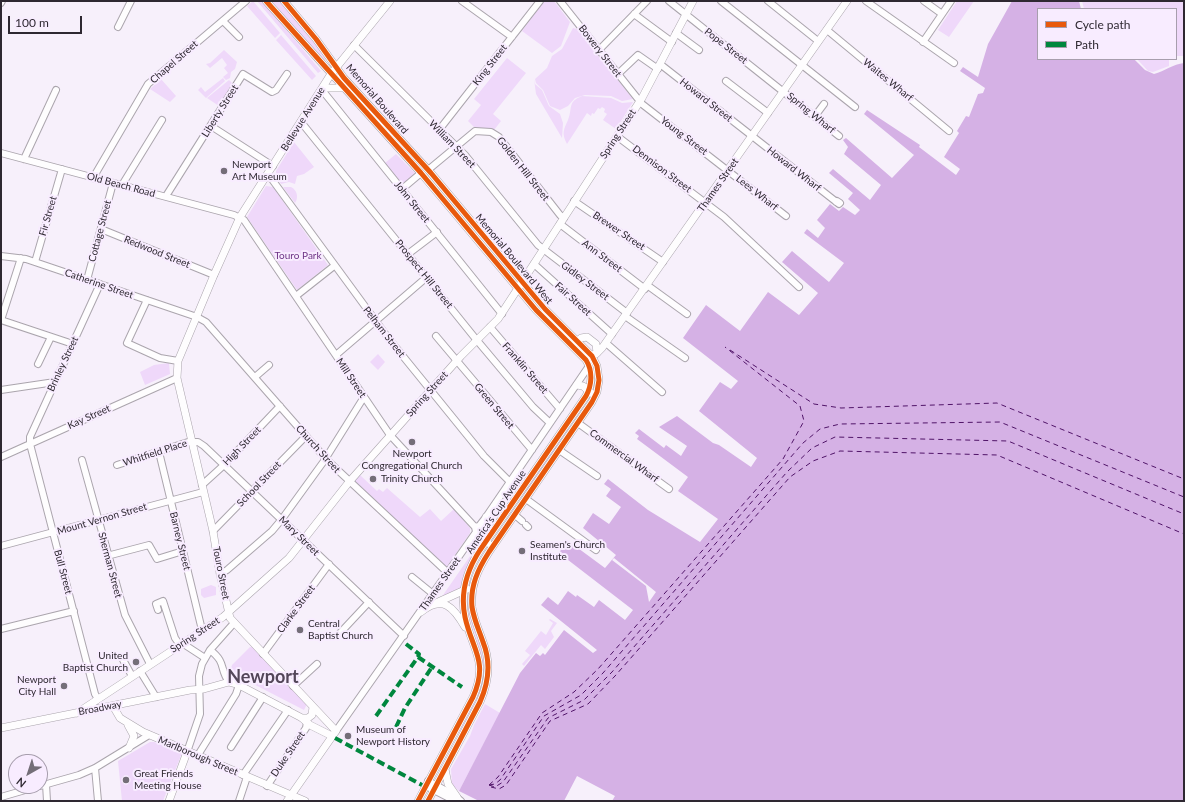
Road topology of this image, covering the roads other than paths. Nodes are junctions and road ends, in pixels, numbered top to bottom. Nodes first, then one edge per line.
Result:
1 (131, 1) edge
2 (246, 1) edge
3 (266, 1) edge
4 (284, 1) edge
5 (390, 1) edge
6 (462, 1) edge
7 (540, 1) edge
8 (560, 1) edge
9 (647, 1) edge
10 (669, 1) edge
11 (693, 1) edge
12 (721, 1) edge
13 (768, 1) edge
14 (866, 1) edge
15 (924, 1) edge
16 (951, 1) edge
17 (845, 2) edge
18 (634, 14) junction
19 (942, 14) junction
20 (686, 15) junction
21 (223, 21) junction
22 (118, 27) dead end
23 (827, 30) junction
24 (676, 33) junction
25 (239, 37) dead end
26 (512, 37) junction
27 (818, 41) junction
28 (672, 42) junction
29 (922, 42) junction
30 (354, 45) junction
31 (599, 50) junction
32 (699, 50) dead end
33 (954, 63) dead end
34 (802, 64) junction
35 (659, 66) junction
36 (337, 67) junction
37 (287, 74) dead end
38 (331, 74) junction
39 (618, 74) junction
40 (726, 81) dead end
41 (344, 88) junction
42 (322, 89) junction
43 (56, 90) dead end
44 (784, 91) junction
45 (640, 102) junction
46 (824, 104) dead end
47 (856, 107) dead end
48 (768, 113) junction
49 (815, 116) junction
50 (162, 120) dead end
51 (301, 122) junction
52 (211, 126) junction
53 (439, 130) junction
54 (949, 131) dead end
55 (752, 136) junction
56 (839, 136) dead end
57 (618, 137) junction
58 (456, 147) junction
59 (1, 153) edge
60 (24, 159) junction
61 (273, 166) junction
62 (62, 169) junction
63 (728, 170) junction
64 (425, 172) junction
65 (268, 174) junction
66 (93, 178) junction
67 (113, 183) junction
68 (122, 186) junction
69 (402, 189) junction
70 (166, 196) junction
71 (574, 201) junction
72 (706, 202) junction
73 (836, 202) dead end
74 (786, 216) dead end
75 (240, 218) junction
76 (562, 221) junction
77 (100, 229) junction
78 (437, 232) junction
79 (544, 249) junction
80 (408, 254) junction
81 (1, 256) edge
82 (21, 258) junction
83 (35, 262) junction
84 (664, 262) junction
85 (534, 264) junction
86 (334, 266) junction
87 (214, 275) junction
88 (427, 277) junction
89 (87, 280) junction
90 (100, 284) junction
91 (520, 286) junction
92 (646, 287) junction
93 (799, 287) dead end
94 (296, 296) junction
95 (146, 300) junction
96 (502, 314) junction
97 (626, 314) junction
98 (687, 314) dead end
99 (197, 317) junction
100 (1, 320) edge
101 (376, 321) junction
102 (490, 327) junction
103 (612, 334) junction
104 (436, 336) dead end
105 (51, 337) junction
106 (477, 340) junction
107 (73, 344) junction
108 (575, 344) junction
109 (606, 344) junction
110 (580, 354) junction
111 (594, 354) junction
112 (336, 355) junction
113 (685, 358) dead end
114 (178, 361) junction
115 (457, 361) junction
116 (38, 364) dead end
117 (269, 365) dead end
118 (590, 366) junction
119 (255, 377) junction
120 (177, 378) junction
121 (55, 382) junction
122 (577, 384) junction
123 (1, 390) edge
124 (430, 390) junction
125 (589, 390) junction
126 (662, 392) dead end
127 (364, 397) junction
128 (593, 400) junction
129 (280, 406) junction
130 (560, 409) junction
131 (550, 423) junction
132 (578, 423) junction
133 (390, 435) junction
134 (306, 436) junction
135 (192, 441) junction
136 (30, 444) junction
137 (532, 450) junction
138 (559, 450) junction
139 (158, 452) junction
140 (1, 457) edge
141 (325, 458) junction
142 (82, 460) dead end
143 (224, 465) junction
144 (117, 466) dead end
145 (597, 476) dead end
146 (349, 482) junction
147 (510, 482) junction
148 (202, 488) junction
149 (669, 489) dead end
150 (252, 491) junction
151 (526, 499) junction
152 (169, 500) junction
153 (515, 515) junction
154 (486, 517) junction
155 (282, 519) junction
156 (98, 520) junction
157 (525, 524) dead end
158 (475, 527) junction
159 (213, 531) junction
160 (53, 532) junction
161 (303, 540) junction
162 (486, 541) junction
163 (1, 546) edge
164 (493, 546) junction
165 (596, 550) dead end
166 (183, 551) junction
167 (108, 556) junction
168 (328, 564) junction
169 (448, 573) junction
170 (220, 574) junction
171 (412, 577) dead end
172 (474, 582) junction
173 (464, 590) junction
174 (433, 594) junction
175 (369, 602) junction
176 (432, 605) junction
177 (158, 610) dead end
178 (228, 610) junction
179 (74, 611) junction
180 (421, 612) junction
181 (234, 623) junction
182 (1, 629) edge
183 (202, 630) junction
184 (340, 633) dead end
185 (404, 636) junction
186 (181, 644) junction
187 (210, 650) junction
188 (477, 650) junction
189 (263, 654) junction
190 (122, 658) dead end
191 (205, 658) junction
192 (150, 664) junction
193 (317, 664) dead end
194 (140, 671) junction
195 (132, 676) junction
196 (229, 682) junction
197 (239, 685) junction
198 (293, 686) junction
199 (200, 689) junction
200 (156, 697) junction
201 (263, 697) junction
202 (98, 699) junction
203 (113, 706) junction
204 (313, 707) junction
205 (288, 710) junction
206 (77, 713) junction
207 (304, 720) junction
208 (127, 723) junction
209 (1, 728) edge
210 (334, 733) junction
211 (150, 735) junction
212 (231, 747) dead end
213 (129, 748) junction
214 (187, 752) junction
215 (198, 756) junction
216 (95, 768) junction
217 (445, 768) junction
218 (245, 776) junction
219 (48, 783) edge
220 (427, 784) junction
221 (267, 786) junction
222 (435, 788) junction
223 (11, 794) edge
224 (1, 797) edge
225 (289, 798) edge
226 (170, 800) edge
227 (458, 800) edge
228 (98, 801) edge
229 (239, 801) edge
230 (305, 801) edge
231 (418, 801) edge
232 (428, 801) edge

1 - 22 street
2 - 21 street, Chapel Street
3 - 38 main road, Memorial Boulevard
4 - 36 main road, Memorial Boulevard
5 - 30 main road, Bellevue Avenue
6 - 26 street
7 - 26 street, King Street
8 - 31 street, Bowery Street
9 - 18 street
10 - 20 street, Pope Street
11 - 20 main road, Spring Street
12 - 34 street
13 - 27 street
14 - 29 street
15 - 19 street
16 - 19 street
17 - 23 main road, Thames Street
18 - 28 street
18 - 31 street
19 - 29 street
20 - 24 main road, Spring Street
20 - 44 street, Pope Street
21 - 25 street
21 - 66 street, Chapel Street
23 - 27 main road, Thames Street
23 - 54 street, Waites Wharf
24 - 28 main road, Spring Street
24 - 32 street
26 - 53 street, King Street
27 - 34 main road, Thames Street
28 - 35 main road, Spring Street
29 - 33 street
30 - 36 main road, Bellevue Avenue
30 - 53 street, William Street
31 - 39 street, Bowery Street
34 - 44 main road, Thames Street
34 - 47 street
35 - 39 street, Howard Street
35 - 45 main road, Spring Street
35 - 55 street, Howard Street
36 - 38 main road, Bellevue Avenue
36 - 64 main road, Memorial Boulevard
37 - 52 street, Liberty Street
38 - 41 main road, Memorial Boulevard West
38 - 42 main road, Bellevue Avenue
39 - 45 street, Bowery Street
40 - 48 street
41 - 42 main road
41 - 64 main road, Memorial Boulevard West
42 - 51 main road, Bellevue Avenue
42 - 69 street, John Street
43 - 60 street
44 - 48 main road, Thames Street
44 - 49 street, Spring Wharf
45 - 57 main road, Spring Street
45 - 63 street, Young Street
46 - 49 street
48 - 55 main road, Thames Street
49 - 56 street, Spring Wharf
50 - 68 street
51 - 61 main road, Bellevue Avenue
51 - 80 street, Prospect Hill Street
52 - 61 street
52 - 70 street, Liberty Street
53 - 58 street, William Street
55 - 63 main road, Thames Street
55 - 73 street, Howard Wharf
57 - 71 main road, Spring Street
57 - 72 street, Dennison Street
58 - 64 street
58 - 76 street, Golden Hill Street
58 - 79 street, William Street
59 - 60 street, Old Beach Road
60 - 62 street, Old Beach Road
61 - 65 main road, Bellevue Avenue
62 - 66 street, Old Beach Road
62 - 83 street, Fir Street
63 - 72 main road, Thames Street
63 - 74 street, Lees Wharf
64 - 69 street
64 - 91 main road, Memorial Boulevard West
65 - 75 main road, Bellevue Avenue
65 - 86 street, Pelham Street
66 - 67 street, Old Beach Road
67 - 68 street, Old Beach Road
67 - 77 street, Cottage Street
68 - 70 street, Old Beach Road
69 - 78 street, John Street
70 - 75 street, Old Beach Road
71 - 76 main road, Spring Street
71 - 84 street, Brewer Street
72 - 84 main road, Thames Street
72 - 93 street, Dennison Street
75 - 87 main road, Bellevue Avenue
75 - 94 street, Mill Street
76 - 79 main road, Spring Street
76 - 92 street, Ann Street
77 - 87 street, Redwood Street
77 - 89 street, Cottage Street
78 - 80 street
78 - 96 street, John Street
79 - 85 main road, Spring Street
79 - 97 street, Gidley Street
80 - 88 street, Prospect Hill Street
81 - 82 street, Catherine Street
82 - 83 street, Catherine Street
82 - 100 street
83 - 89 street, Catherine Street
84 - 92 main road, Thames Street
85 - 91 main road, Spring Street
85 - 103 street, Fair Street
86 - 94 street
86 - 101 street, Pelham Street
87 - 99 main road, Bellevue Avenue
88 - 101 street
88 - 106 street, Prospect Hill Street
89 - 90 street, Catherine Street
90 - 95 street, Catherine Street
90 - 107 street, Brinley Street
91 - 96 main road, Spring Street
91 - 108 main road, Memorial Boulevard West
92 - 97 main road, Thames Street
92 - 98 street, Ann Street
94 - 112 street, Mill Street
95 - 99 street, Catherine Street
95 - 114 street
96 - 102 main road, Spring Street
97 - 103 main road, Thames Street
97 - 113 street, Gidley Street
99 - 114 main road, Bellevue Avenue
99 - 119 street, Church Street
100 - 105 street
101 - 112 street
101 - 124 street, Pelham Street
102 - 106 main road, Spring Street
102 - 130 street, Franklin Street
103 - 109 main road, Thames Street
104 - 115 street, Green Street
105 - 107 street
105 - 116 street
106 - 115 main road, Spring Street
106 - 131 street, Prospect Hill Street
107 - 121 street, Brinley Street
108 - 110 main road, Memorial Boulevard West
108 - 111 main road, Memorial Boulevard West
108 - 111 main road
109 - 111 main road, Thames Street
109 - 126 street
110 - 111 main road
110 - 118 main road
111 - 128 main road, America's Cup Avenue
112 - 127 street, Mill Street
114 - 120 main road, Bellevue Avenue
115 - 124 main road, Spring Street
115 - 137 street, Green Street
117 - 119 street
118 - 122 street, Thames Street
118 - 125 main road
119 - 129 street, Church Street
120 - 135 main road, Touro Street
120 - 136 street, Kay Street
121 - 123 street
121 - 136 street, Brinley Street
122 - 125 main road
122 - 130 street, Thames Street
124 - 133 main road, Spring Street
124 - 147 street, Pelham Street
125 - 128 main road
125 - 162 main road, America's Cup Avenue
127 - 133 street, Mill Street
127 - 141 street
128 - 132 main road, America's Cup Avenue
129 - 134 street, Church Street
129 - 143 street, High Street
130 - 131 street, Thames Street
131 - 137 street, Thames Street
132 - 138 main road, America's Cup Avenue
132 - 149 street, Commercial Wharf
133 - 146 main road, Spring Street
133 - 158 street, Mill Street
134 - 141 street, Church Street
134 - 150 street, School Street
135 - 139 street, Whitfield Place
135 - 143 street, Mary Street
135 - 148 main road, Touro Street
136 - 140 street, Kay Street
136 - 160 street, Bull Street
137 - 147 street, Thames Street
138 - 145 street
138 - 151 main road, America's Cup Avenue
139 - 144 street, Whitfield Place
139 - 152 street, Barney Street
141 - 146 street, Church Street
141 - 155 street
142 - 156 street, Sherman Street
143 - 148 street, High Street
143 - 150 street, Mary Street
146 - 161 main road, Spring Street
146 - 169 street, Church Street
147 - 154 street, Thames Street
148 - 152 street, Mount Vernon Street
148 - 159 main road, Touro Street
150 - 155 street, Mary Street
150 - 159 street, School Street
151 - 153 main road, America's Cup Avenue
151 - 165 street
152 - 156 street, Mount Vernon Street
152 - 166 street, Barney Street
153 - 157 street
153 - 164 main road, America's Cup Avenue
154 - 158 street, Thames Street
154 - 162 main road
155 - 161 street, Mary Street
155 - 170 street
156 - 160 street, Mount Vernon Street
156 - 167 street, Sherman Street
158 - 169 street, Thames Street
159 - 170 main road, Touro Street
160 - 163 street, Mount Vernon Street
160 - 179 street, Bull Street
161 - 168 street, Mary Street
161 - 178 main road, Spring Street
162 - 164 main road
162 - 173 main road, America's Cup Avenue
164 - 172 main road, America's Cup Avenue
166 - 167 street
166 - 183 street, Barney Street
167 - 192 street, Sherman Street
168 - 175 street, Mary Street
168 - 189 street, Clarke Street
169 - 174 street, Thames Street
170 - 178 main road, Touro Street
171 - 174 street
172 - 173 main road
172 - 217 main road, America's Cup Avenue
173 - 176 main road
173 - 188 main road, America's Cup Avenue
174 - 180 street, Thames Street
175 - 184 street
175 - 185 street, Mary Street
176 - 180 main road
176 - 188 main road
177 - 186 street
178 - 181 main road, Touro Street
178 - 183 main road, Spring Street
179 - 182 street
179 - 202 street, Bull Street
180 - 185 street, Thames Street
181 - 187 street
181 - 189 main road, Touro Street
183 - 186 main road, Spring Street
185 - 210 street, Thames Street
186 - 191 street
186 - 192 main road, Spring Street
187 - 191 street
187 - 196 street
188 - 220 main road, America's Cup Avenue
189 - 198 main road, Touro Street
190 - 195 street
191 - 199 street
192 - 194 main road, Spring Street
193 - 198 street
194 - 195 main road, Spring Street
194 - 200 street
195 - 202 main road, Spring Street
196 - 197 main road
196 - 199 main road, Broadway
197 - 201 main road
197 - 215 street
198 - 204 main road, Touro Street
199 - 200 main road, Broadway
199 - 214 street
200 - 203 main road, Broadway
201 - 205 main road
201 - 212 street
202 - 206 main road, Spring Street
203 - 206 main road, Broadway
203 - 208 main road, Marlborough Street
204 - 207 main road
204 - 210 main road, Touro Street
205 - 207 main road
205 - 218 street
206 - 209 main road, Broadway
207 - 210 main road
207 - 221 street, Duke Street
208 - 211 main road, Marlborough Street
208 - 213 main road
210 - 225 main road, Thames Street
211 - 213 street
211 - 214 main road, Marlborough Street
213 - 216 street
214 - 215 main road, Marlborough Street
214 - 226 main road
215 - 218 main road, Marlborough Street
216 - 219 street
216 - 228 street
217 - 222 main road, America's Cup Avenue
217 - 227 main road
218 - 221 main road, Marlborough Street
218 - 229 street
220 - 222 street
220 - 231 main road, America's Cup Avenue
221 - 225 main road, Marlborough Street
222 - 227 street
222 - 232 main road, America's Cup Avenue
223 - 224 street
225 - 230 main road, Marlborough Street

